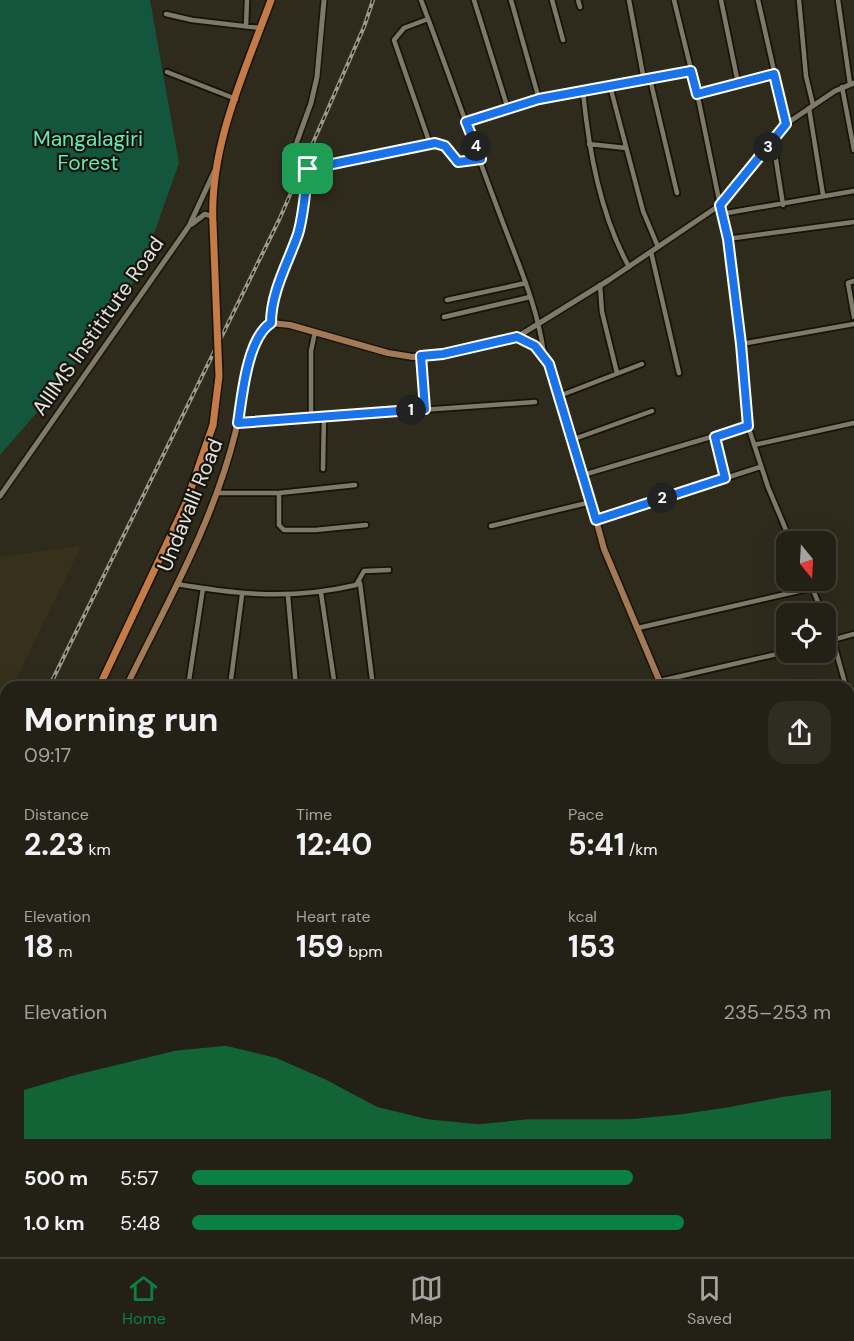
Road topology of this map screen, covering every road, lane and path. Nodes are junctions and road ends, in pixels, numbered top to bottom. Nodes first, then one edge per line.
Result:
1 (247, 0) edge
2 (271, 0) edge
3 (324, 0) edge
4 (421, 0) edge
5 (474, 0) edge
6 (511, 0) edge
7 (552, 0) edge
8 (578, 0) edge
9 (629, 0) edge
10 (674, 0) edge
11 (721, 0) edge
12 (758, 0) edge
13 (799, 0) edge
14 (838, 0) edge
15 (580, 7) dead end
16 (166, 14) dead end
17 (428, 19) junction
18 (246, 26) junction
19 (261, 28) junction
20 (563, 40) dead end
21 (691, 71) junction
22 (167, 72) dead end
23 (774, 74) junction
24 (650, 79) junction
25 (644, 80) junction
26 (738, 82) junction
27 (852, 84) edge
28 (609, 86) junction
29 (842, 87) junction
30 (583, 92) junction
31 (697, 94) junction
32 (236, 99) junction
33 (539, 99) junction
34 (811, 106) junction
35 (508, 109) junction
36 (466, 122) junction
37 (786, 124) junction
38 (773, 141) junction
39 (430, 144) junction
40 (589, 144) junction
41 (626, 148) junction
42 (854, 150) edge
43 (481, 159) junction
44 (308, 169) junction
45 (215, 170) junction
46 (854, 191) edge
47 (677, 193) dead end
48 (823, 195) junction
49 (783, 204) junction
50 (720, 205) junction
51 (721, 214) junction
52 (213, 220) junction
53 (854, 222) edge
54 (189, 226) junction
55 (728, 239) junction
56 (658, 247) junction
57 (651, 252) junction
58 (629, 267) junction
59 (854, 281) edge
60 (526, 283) junction
61 (600, 285) junction
62 (530, 297) junction
63 (447, 300) dead end
64 (444, 317) dead end
65 (854, 317) edge
66 (271, 323) junction
67 (540, 324) junction
68 (854, 324) edge
69 (315, 332) junction
70 (517, 337) junction
71 (741, 344) junction
72 (544, 354) junction
73 (421, 356) junction
74 (642, 364) dead end
75 (617, 373) junction
76 (679, 373) dead end
77 (559, 396) junction
78 (535, 402) dead end
79 (425, 409) junction
80 (652, 411) dead end
81 (324, 415) junction
82 (311, 416) junction
83 (238, 423) junction
84 (854, 423) edge
85 (748, 426) junction
86 (715, 437) junction
87 (574, 439) junction
88 (754, 445) junction
89 (760, 467) junction
90 (323, 469) dead end
91 (583, 475) junction
92 (725, 478) junction
93 (355, 485) dead end
94 (217, 493) junction
95 (279, 493) junction
96 (0, 496) edge
97 (591, 502) junction
98 (596, 520) junction
99 (366, 525) dead end
100 (491, 526) dead end
101 (786, 531) edge
102 (389, 570) dead end
103 (360, 581) junction
104 (177, 584) junction
105 (202, 588) junction
106 (799, 591) edge
107 (321, 593) junction
108 (242, 595) junction
109 (288, 596) junction
110 (638, 628) junction
111 (854, 634) edge
112 (836, 639) edge
113 (836, 651) edge
114 (776, 655) edge
115 (102, 681) edge
116 (129, 681) edge
117 (189, 681) edge
118 (231, 681) edge
119 (295, 681) edge
120 (334, 681) edge
121 (372, 681) edge
122 (660, 681) edge
123 (673, 681) edge
124 (844, 681) edge

1 - 18 street
2 - 19 main road
3 - 44 street
4 - 17 street
5 - 35 street
6 - 33 street
7 - 20 street
8 - 15 street
9 - 25 street
10 - 21 street
11 - 26 street
12 - 23 street
13 - 34 street
14 - 27 street
16 - 18 street
17 - 36 street
17 - 39 street
18 - 19 street
19 - 32 main road
21 - 24 street
21 - 31 street
22 - 32 street
23 - 26 street
23 - 37 street
24 - 25 street
24 - 47 street
25 - 28 street
26 - 31 street
27 - 29 street
28 - 30 street
28 - 41 street
29 - 34 street
29 - 42 street
30 - 33 street
30 - 40 street
31 - 50 street
32 - 45 main road
33 - 35 street
34 - 37 street
34 - 48 street
35 - 36 street
36 - 43 street
37 - 38 street
38 - 49 street
38 - 50 street
39 - 43 street
39 - 44 street
40 - 41 street
40 - 58 street
41 - 56 street
43 - 60 street
44 - 66 street
45 - 52 main road
45 - 54 street, AIIIMS Instititute Road
46 - 48 street
48 - 49 street
49 - 51 street
50 - 51 street
50 - 56 street
51 - 55 street
52 - 54 street
52 - 115 main road, bridge
53 - 55 street
54 - 96 street, AIIIMS Instititute Road
55 - 71 street
56 - 57 street
57 - 58 street
57 - 76 street
58 - 61 street
59 - 65 street
60 - 62 street
60 - 63 street
61 - 67 street
61 - 75 street
62 - 64 street
62 - 67 street
66 - 69 main road
66 - 83 main road, Undavalli Road
67 - 70 street
67 - 72 street
68 - 71 street
69 - 73 main road
69 - 82 street
70 - 72 main road
70 - 73 main road
71 - 85 street
72 - 77 main road
73 - 79 street
74 - 75 street
75 - 77 street
77 - 87 main road
78 - 79 street
79 - 81 street
80 - 87 street
81 - 82 street
81 - 90 street
82 - 83 street
83 - 94 main road, Undavalli Road
84 - 88 street
85 - 86 street
85 - 88 street
86 - 91 street
86 - 92 street
87 - 91 main road
88 - 89 street
89 - 92 street
89 - 101 street
91 - 97 main road
92 - 98 street
93 - 95 street
94 - 95 street
94 - 104 main road, Undavalli Road
95 - 99 street
97 - 98 main road
97 - 100 street
98 - 110 main road
102 - 103 street
103 - 107 street
103 - 121 street
104 - 105 street
104 - 116 main road, Undavalli Road
105 - 108 street
105 - 117 street
106 - 110 street
107 - 109 street
107 - 120 street
108 - 109 street
108 - 118 street
109 - 119 street
110 - 122 main road
111 - 112 street
113 - 124 street
114 - 123 street

